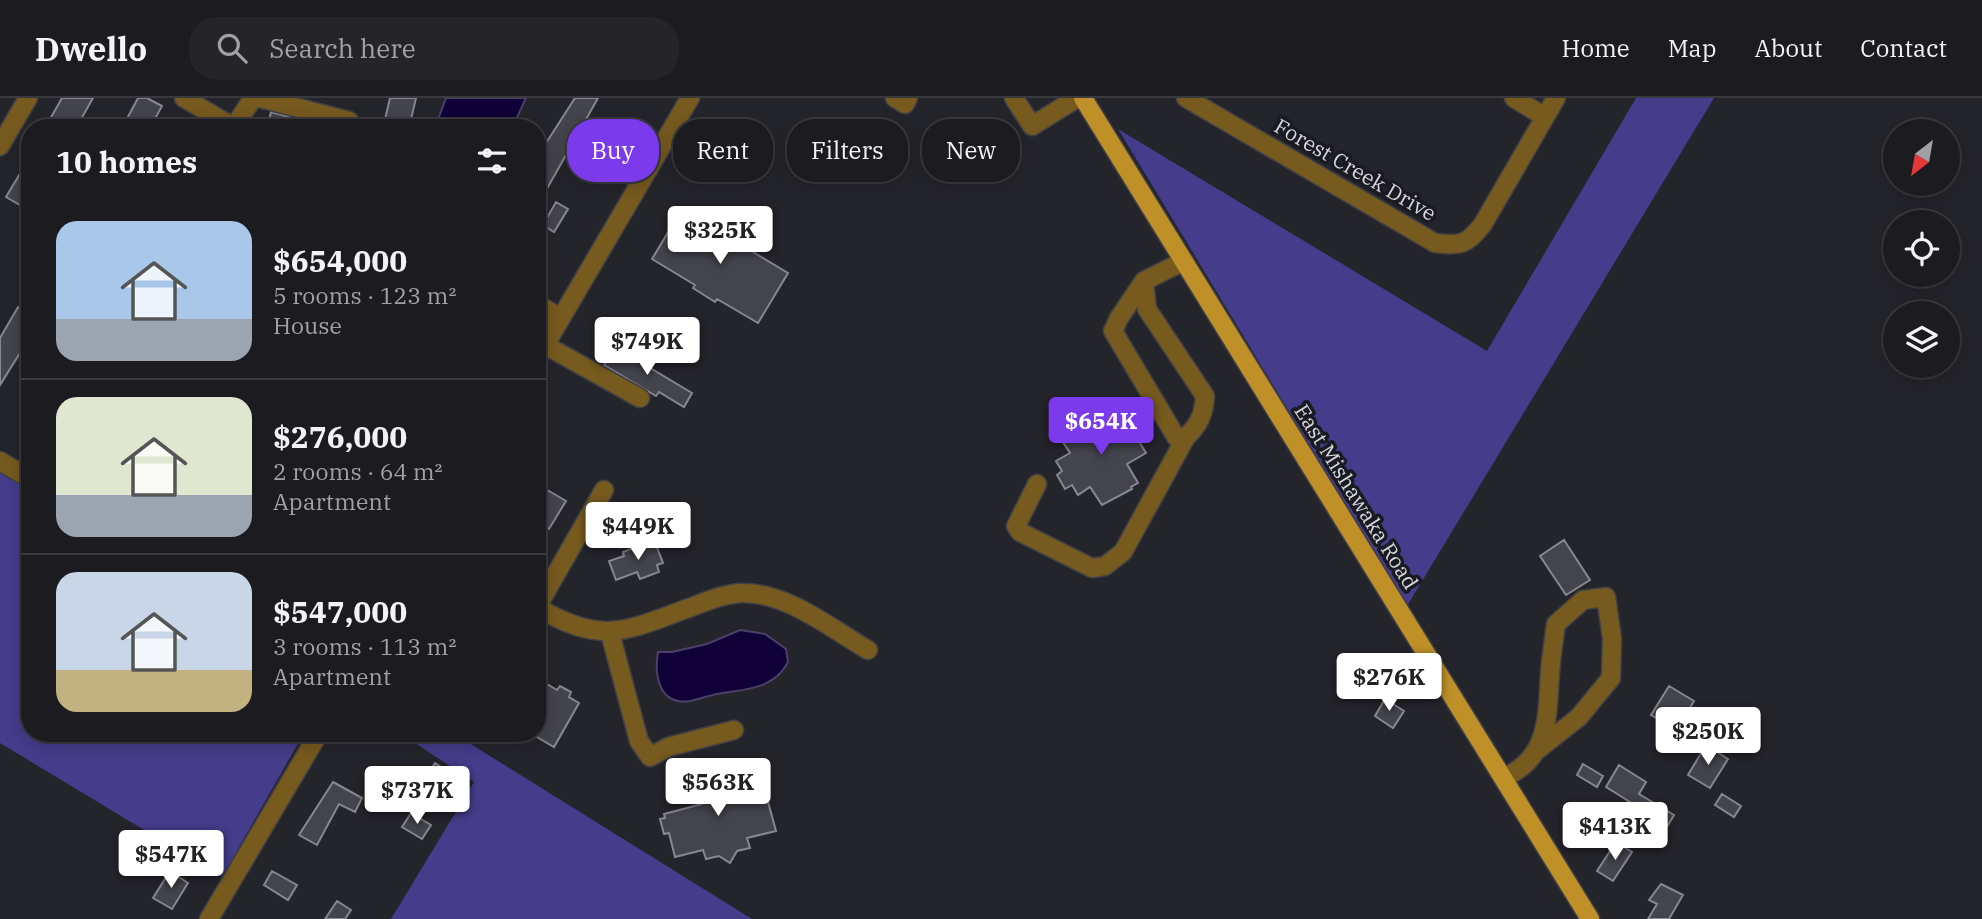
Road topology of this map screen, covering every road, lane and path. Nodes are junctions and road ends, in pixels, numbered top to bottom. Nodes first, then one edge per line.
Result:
1 (28, 98) edge
2 (184, 98) edge
3 (253, 98) edge
4 (260, 98) edge
5 (690, 98) edge
6 (895, 98) edge
7 (908, 98) edge
8 (1013, 98) edge
9 (1077, 98) edge
10 (1083, 98) edge
11 (1186, 98) edge
12 (1514, 98) edge
13 (1556, 98) edge
14 (1545, 117) junction
15 (220, 119) edge
16 (240, 119) edge
17 (341, 119) edge
18 (0, 146) edge
19 (1184, 261) junction
20 (1144, 281) junction
21 (546, 309) edge
22 (561, 318) junction
23 (546, 344) edge
24 (546, 354) edge
25 (640, 398) dead end
26 (1186, 437) junction
27 (0, 461) edge
28 (21, 474) edge
29 (1037, 484) dead end
30 (604, 490) dead end
31 (546, 591) edge
32 (546, 612) edge
33 (610, 633) junction
34 (868, 650) dead end
35 (734, 730) dead end
36 (314, 742) edge
37 (1536, 751) junction
38 (1503, 778) junction
39 (209, 919) edge
40 (1590, 919) edge

1 - 18 street
2 - 15 street
3 - 16 street
4 - 17 street
5 - 22 street
6 - 7 street
8 - 9 street
10 - 19 main road, East Mishawaka Road
11 - 14 street, Forest Creek Drive
12 - 14 street
13 - 14 street, Forest Creek Drive
19 - 20 street
19 - 38 main road, East Mishawaka Road
20 - 26 street
20 - 26 street
21 - 22 street
22 - 23 street
24 - 25 street
26 - 29 street
27 - 28 street
30 - 31 street
32 - 33 street
33 - 34 street
33 - 35 street
36 - 39 street
37 - 37 street
37 - 38 street
38 - 40 main road, East Mishawaka Road

